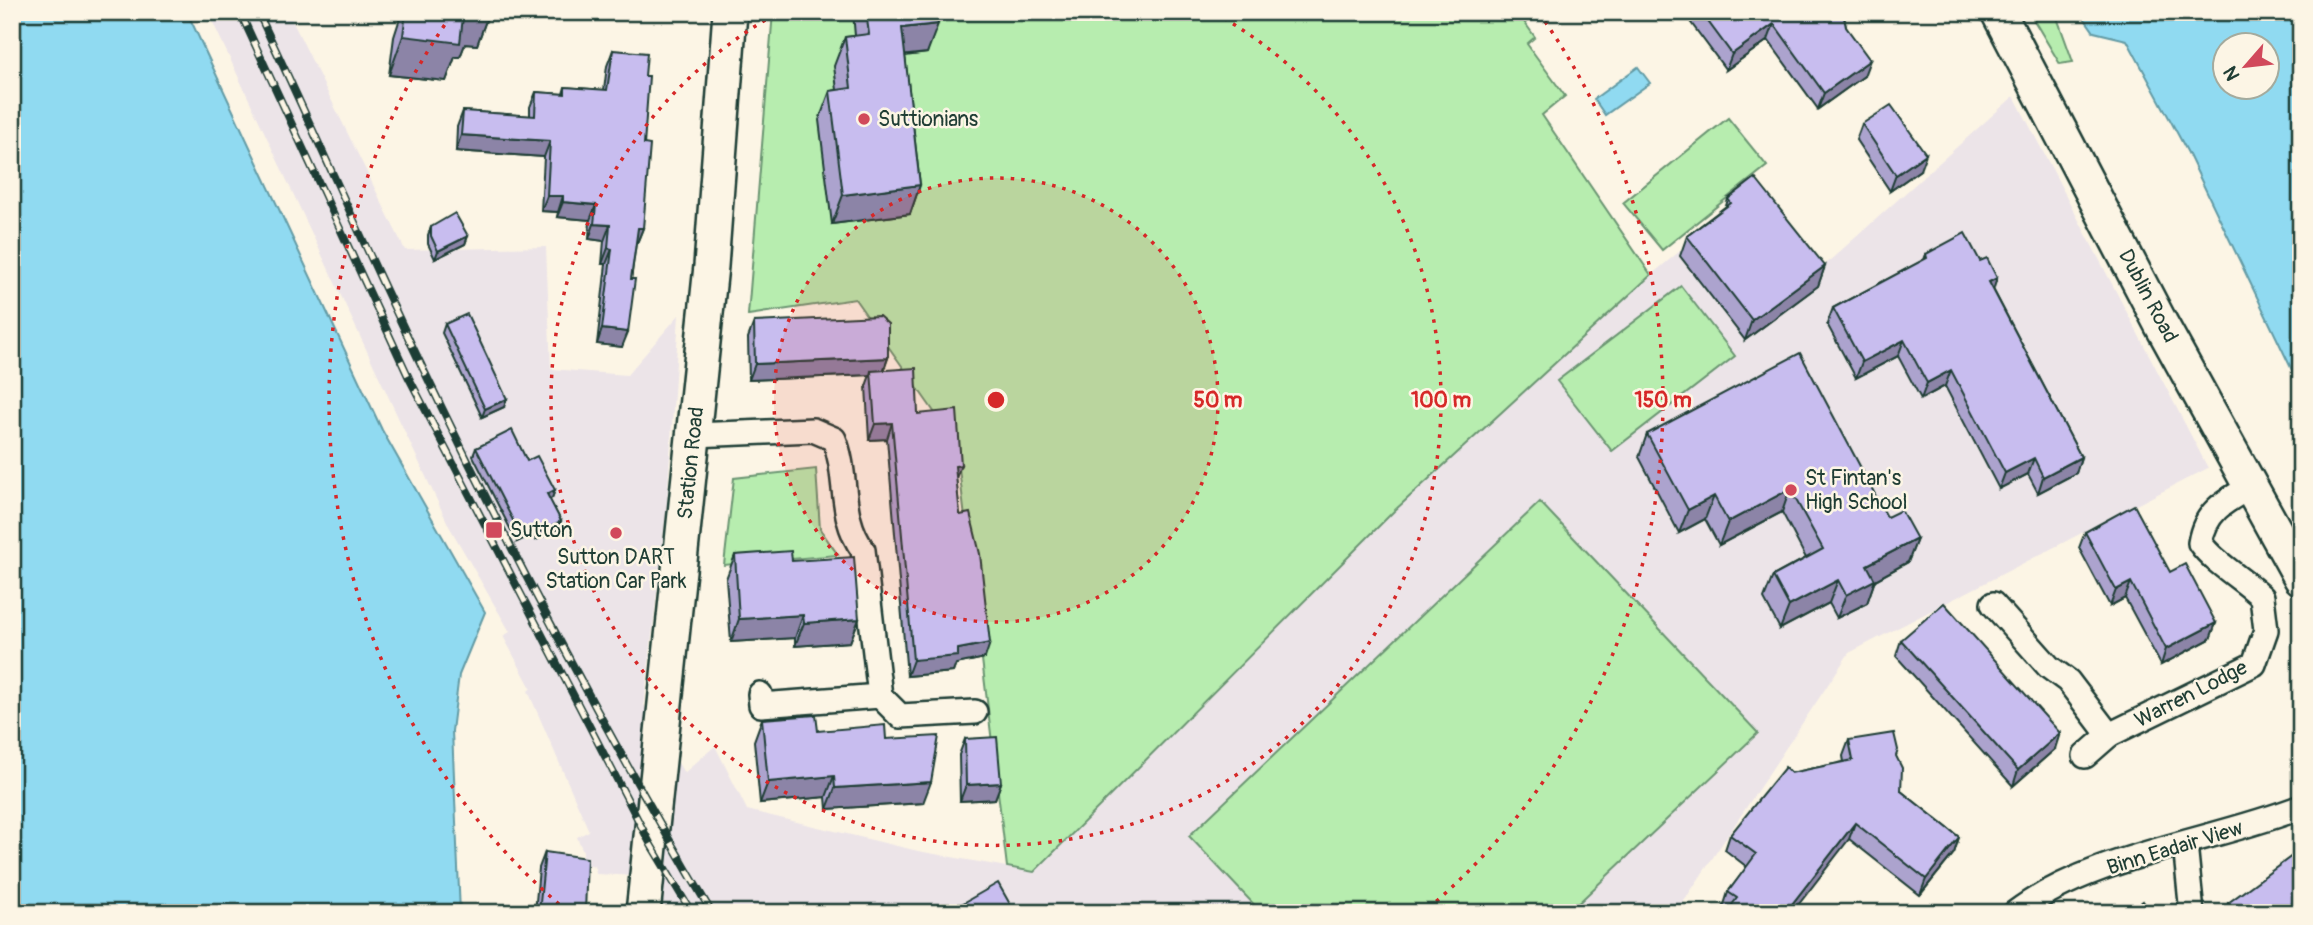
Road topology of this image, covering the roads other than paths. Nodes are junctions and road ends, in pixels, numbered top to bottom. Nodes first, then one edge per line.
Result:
1 (730, 12) edge
2 (1998, 12) edge
3 (694, 435) junction
4 (2252, 486) junction
5 (2301, 578) edge
6 (1993, 604) dead end
7 (760, 694) dead end
8 (880, 696) junction
9 (975, 712) dead end
10 (2109, 735) junction
11 (2085, 757) dead end
12 (2301, 807) edge
13 (2185, 844) junction
14 (643, 913) edge
15 (2015, 913) edge
16 (2192, 913) edge

1 - 3 main road, Station Road
2 - 4 main road, Dublin Road
3 - 8 street
3 - 14 main road, Station Road
4 - 5 main road, Dublin Road
4 - 10 street, Warren Lodge
6 - 10 street, Warren Lodge
7 - 8 street
8 - 9 street
10 - 11 street, Warren Lodge
12 - 13 street, Binn Eadair View
13 - 15 street, Binn Eadair View
13 - 16 street

